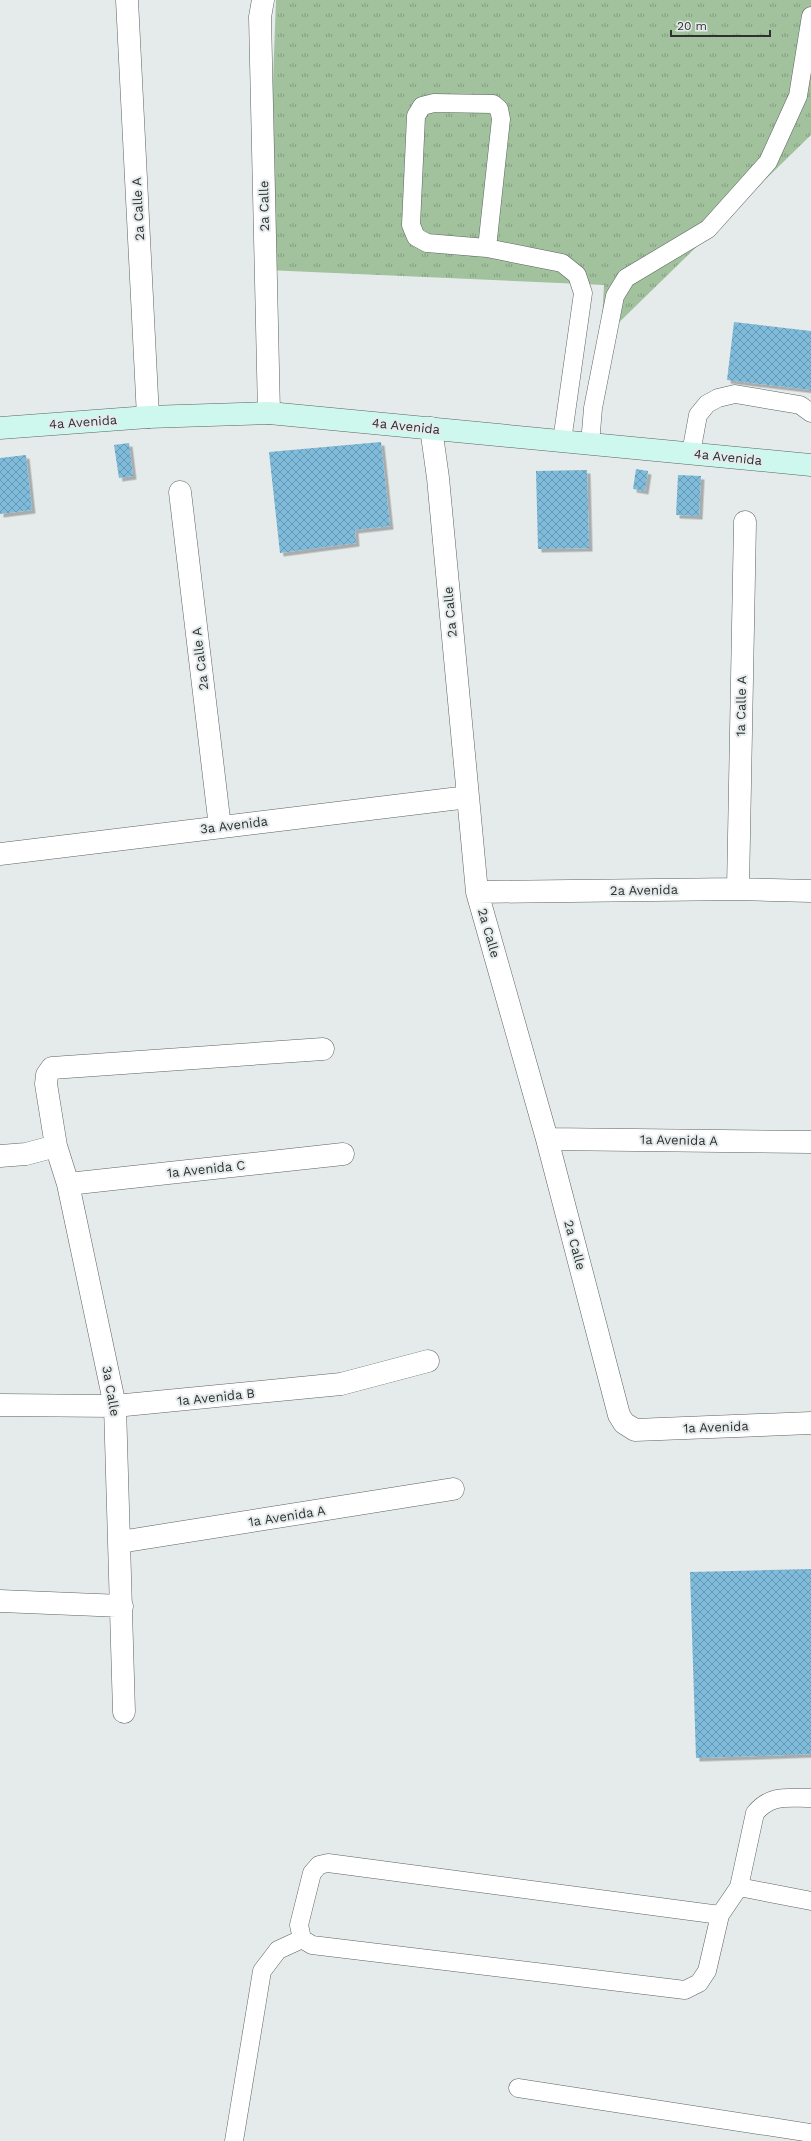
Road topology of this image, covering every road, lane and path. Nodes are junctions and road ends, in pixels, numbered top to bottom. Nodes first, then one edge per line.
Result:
1 (128, 0) edge
2 (263, 0) edge
3 (811, 16) edge
4 (487, 248) junction
5 (269, 412) junction
6 (811, 413) edge
7 (148, 417) junction
8 (0, 428) edge
9 (431, 428) junction
10 (562, 441) junction
11 (590, 444) junction
12 (691, 453) junction
13 (811, 465) edge
14 (180, 492) dead end
15 (745, 522) dead end
16 (468, 797) junction
17 (220, 827) junction
18 (0, 854) edge
19 (738, 889) junction
20 (811, 891) edge
21 (477, 892) junction
22 (324, 1049) dead end
23 (547, 1139) junction
24 (811, 1142) edge
25 (56, 1146) junction
26 (343, 1154) dead end
27 (0, 1156) edge
28 (68, 1184) junction
29 (428, 1361) dead end
30 (0, 1405) edge
31 (115, 1406) junction
32 (624, 1423) joint
33 (811, 1423) edge
34 (453, 1489) dead end
35 (120, 1542) junction
36 (0, 1601) edge
37 (122, 1606) junction
38 (124, 1712) dead end
39 (811, 1798) edge
40 (740, 1888) junction
41 (811, 1901) edge
42 (720, 1915) junction
43 (302, 1939) junction
44 (518, 2088) dead end
45 (811, 2133) edge
46 (234, 2141) edge

1 - 7 street, 2a Calle A
2 - 5 street, 2a Calle
3 - 11 lane
4 - 4 lane
4 - 10 lane
5 - 7 street, 4a Avenida
5 - 9 street, 4a Avenida
6 - 12 lane
7 - 8 street, 4a Avenida
9 - 10 street, 4a Avenida
9 - 16 street, 2a Calle
10 - 11 street, 4a Avenida
11 - 12 street, 4a Avenida
12 - 13 street, 4a Avenida
14 - 17 street, 2a Calle A
15 - 19 street, 1a Calle A
16 - 17 street, 3a Avenida
16 - 21 street, 2a Calle
17 - 18 street, 3a Avenida
19 - 20 street, 2a Avenida
19 - 21 street, 2a Avenida
21 - 23 street, 2a Calle
22 - 25 street, 3a Calle
23 - 24 street, 1a Avenida A
23 - 32 street, 2a Calle
25 - 27 street
25 - 28 street, 3a Calle
26 - 28 street, 1a Avenida C
28 - 31 street, 3a Calle
29 - 31 street, 1a Avenida B
30 - 31 street, 1a Avenida B
31 - 35 street, 3a Calle
32 - 33 street, 1a Avenida
34 - 35 street, 1a Avenida A
35 - 37 street, 3a Calle
36 - 37 street
37 - 38 street, 3a Calle
39 - 40 lane
40 - 41 lane
40 - 42 lane
42 - 43 lane
42 - 43 lane
43 - 46 lane
44 - 45 lane

